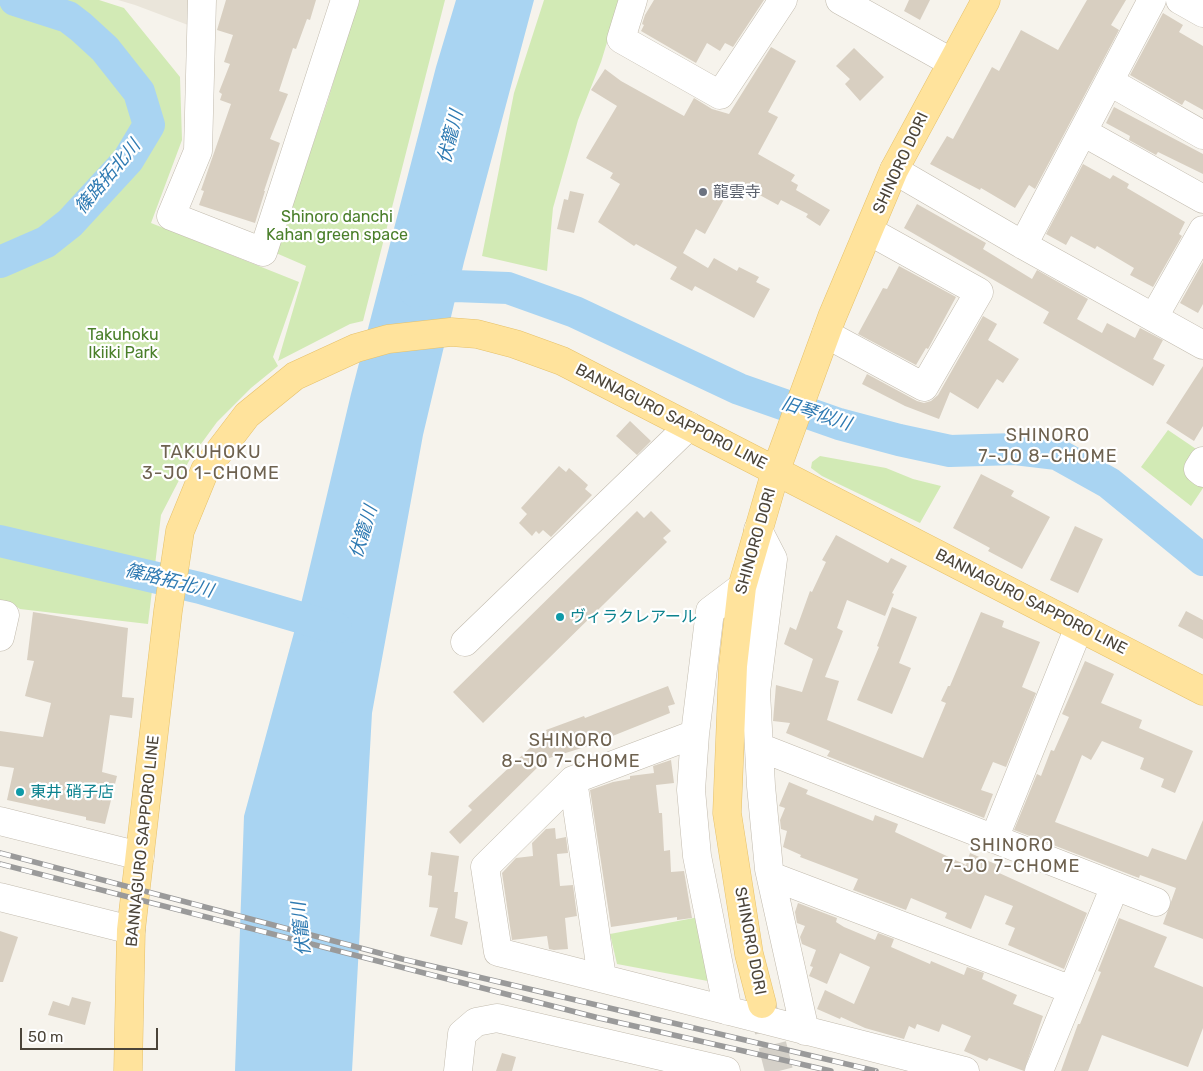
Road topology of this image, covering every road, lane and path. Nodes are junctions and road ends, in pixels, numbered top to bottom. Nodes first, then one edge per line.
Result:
1 (202, 0) edge
2 (345, 0) edge
3 (633, 0) edge
4 (783, 0) edge
5 (840, 0) edge
6 (986, 0) edge
7 (1152, 0) edge
8 (1180, 0) edge
9 (878, 9) edge
10 (1203, 13) edge
11 (951, 62) junction
12 (1110, 82) junction
13 (1083, 132) junction
14 (1203, 135) edge
15 (894, 170) junction
16 (1203, 199) edge
17 (1203, 230) edge
18 (869, 231) junction
19 (1022, 245) junction
20 (1154, 317) junction
21 (826, 334) junction
22 (1203, 345) edge
23 (689, 426) junction
24 (1203, 461) edge
25 (776, 470) junction
26 (1203, 473) edge
27 (758, 530) junction
28 (742, 587) junction
29 (0, 614) edge
30 (1079, 627) junction
31 (0, 637) edge
32 (465, 642) dead end
33 (1203, 691) edge
34 (695, 734) junction
35 (759, 747) junction
36 (573, 780) junction
37 (0, 821) edge
38 (994, 839) junction
39 (140, 856) junction
40 (771, 876) junction
41 (1115, 886) junction
42 (0, 897) edge
43 (1156, 902) dead end
44 (132, 930) junction
45 (602, 978) junction
46 (1072, 990) junction
47 (762, 1004) tunnel mouth
48 (728, 1011) junction
49 (805, 1031) junction
50 (672, 1064) edge
51 (128, 1071) edge
52 (458, 1071) edge
53 (726, 1071) edge
54 (965, 1071) edge
55 (1039, 1071) edge

1 - 2 street
3 - 4 street
5 - 9 street
6 - 11 main road, SHINORO DORI
7 - 12 street
8 - 10 street
9 - 11 street
11 - 15 main road, SHINORO DORI
12 - 13 street
12 - 14 street
13 - 16 street
13 - 19 street
15 - 18 main road, SHINORO DORI
15 - 19 street
17 - 20 street
18 - 21 main road, SHINORO DORI
18 - 21 street
19 - 20 street
20 - 22 street
21 - 25 main road, SHINORO DORI
23 - 25 main road, BANNAGURO SAPPORO LINE
23 - 32 street
23 - 39 main road, BANNAGURO SAPPORO LINE
24 - 26 street
25 - 27 main road, SHINORO DORI
25 - 30 main road, BANNAGURO SAPPORO LINE
27 - 28 main road, SHINORO DORI
27 - 35 street
28 - 34 street
28 - 47 main road, SHINORO DORI
29 - 31 street
30 - 33 main road, BANNAGURO SAPPORO LINE
30 - 38 street
34 - 36 street
34 - 48 street
35 - 38 street
35 - 40 street
36 - 45 street
36 - 45 street
37 - 39 street
38 - 41 street
39 - 44 main road, BANNAGURO SAPPORO LINE
40 - 46 street
40 - 49 street
41 - 43 street
41 - 46 street
42 - 44 street
44 - 51 main road, BANNAGURO SAPPORO LINE
45 - 48 street
46 - 55 street
48 - 49 street
49 - 54 street
50 - 52 street
50 - 53 street

